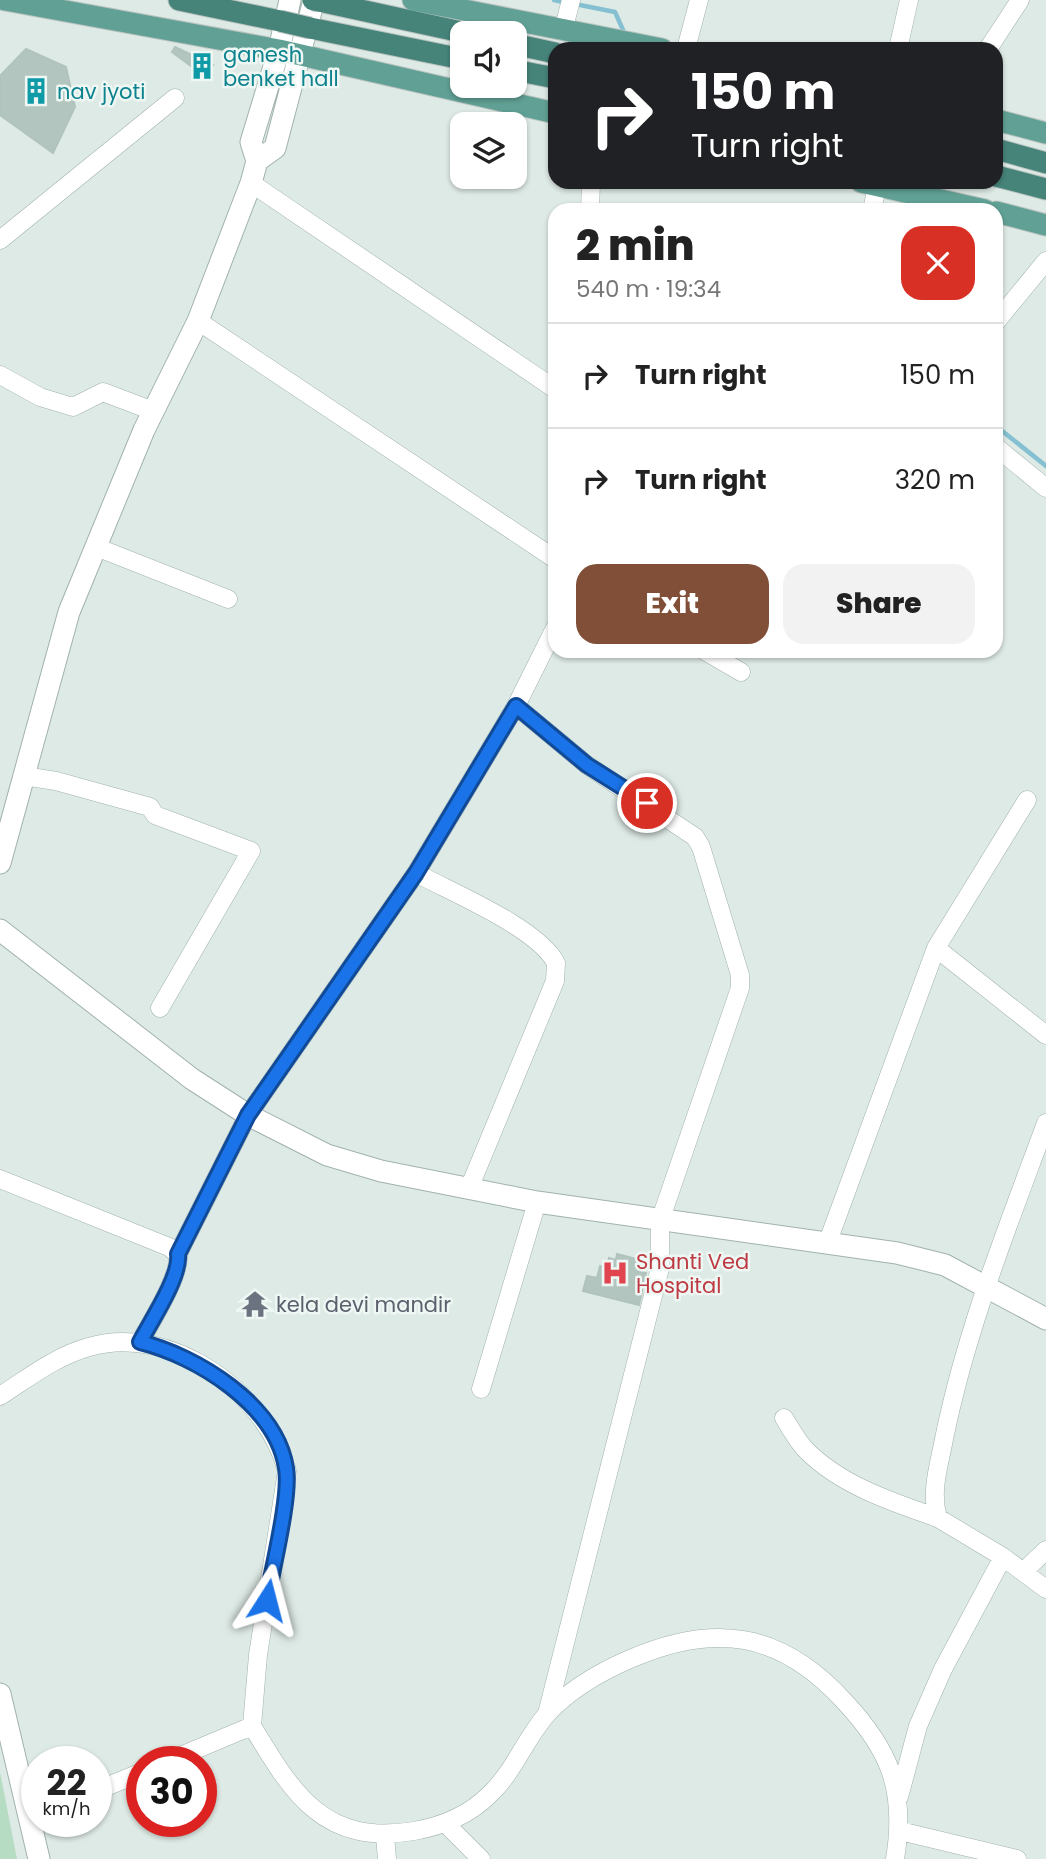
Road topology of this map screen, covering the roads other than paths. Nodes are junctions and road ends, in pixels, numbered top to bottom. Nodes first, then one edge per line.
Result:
1 (5, 0) edge
2 (178, 0) edge
3 (290, 0) edge
4 (313, 0) edge
5 (413, 0) edge
6 (699, 0) edge
7 (909, 0) edge
8 (1020, 0) edge
9 (568, 14) edge
10 (450, 30) edge
11 (643, 42) edge
12 (688, 42) edge
13 (900, 42) edge
14 (993, 42) edge
15 (527, 47) edge
16 (279, 50) junction
17 (548, 51) edge
18 (301, 55) junction
19 (450, 57) edge
20 (527, 73) edge
21 (548, 77) edge
22 (175, 98) dead end
23 (548, 111) edge
24 (1003, 122) edge
25 (1046, 133) edge
26 (1003, 151) edge
27 (257, 161) junction
28 (1046, 163) edge
29 (1003, 178) edge
30 (251, 183) junction
31 (891, 189) edge
32 (1046, 189) edge
33 (954, 203) edge
34 (1003, 214) edge
35 (1046, 225) edge
36 (0, 240) edge
37 (1046, 261) edge
38 (1003, 313) edge
39 (198, 321) junction
40 (0, 375) edge
41 (548, 385) edge
42 (153, 411) junction
43 (1003, 453) edge
44 (1046, 488) edge
45 (96, 547) junction
46 (548, 554) edge
47 (228, 599) dead end
48 (548, 642) edge
49 (717, 658) edge
50 (741, 672) dead end
51 (516, 706) junction
52 (24, 776) junction
53 (1027, 800) dead end
54 (0, 863) edge
55 (416, 873) junction
56 (0, 930) edge
57 (936, 948) junction
58 (160, 1008) dead end
59 (1046, 1035) edge
60 (248, 1115) junction
61 (1046, 1123) edge
62 (0, 1179) edge
63 (470, 1186) junction
64 (537, 1202) junction
65 (660, 1221) junction
66 (827, 1244) junction
67 (178, 1254) junction
68 (987, 1285) junction
69 (1046, 1319) edge
70 (140, 1342) junction
71 (481, 1389) dead end
72 (0, 1396) edge
73 (784, 1418) dead end
74 (938, 1518) junction
75 (1046, 1550) edge
76 (1003, 1557) junction
77 (1023, 1572) junction
78 (1046, 1589) edge
79 (0, 1694) edge
80 (547, 1714) junction
81 (252, 1726) junction
82 (204, 1746) edge
83 (21, 1772) edge
84 (898, 1801) junction
85 (445, 1823) junction
86 (900, 1830) junction
87 (385, 1836) junction
88 (36, 1837) edge
89 (39, 1859) edge
90 (387, 1859) edge
91 (481, 1859) edge
92 (895, 1859) edge
93 (1017, 1859) edge

1 - 16 main road
2 - 19 highway, bridge
3 - 16 street
4 - 10 highway
4 - 18 street
5 - 9 main road
6 - 12 street
7 - 13 street
8 - 14 street
9 - 11 main road
15 - 17 highway
16 - 18 main road
16 - 27 street
18 - 23 main road
18 - 27 street
20 - 21 highway
22 - 36 street
24 - 25 main road
26 - 28 highway
27 - 30 street
29 - 32 highway
30 - 39 street
30 - 41 street
31 - 33 main road
34 - 35 main road
37 - 38 street
39 - 42 street
39 - 46 street
40 - 42 street
42 - 45 street
43 - 44 street
45 - 47 street
45 - 52 street
48 - 51 street
49 - 50 street
51 - 55 street
51 - 65 street
52 - 54 street
52 - 58 street
53 - 57 street
55 - 60 street
55 - 63 street
56 - 60 street
57 - 59 street
57 - 66 street
60 - 63 street
60 - 67 street
61 - 68 street
62 - 67 street
63 - 64 street
64 - 65 street
64 - 71 street
65 - 66 street
65 - 80 street
66 - 68 street
67 - 70 street
68 - 69 street
68 - 74 street
70 - 72 street
70 - 81 street
73 - 74 street
74 - 76 street
75 - 77 street
76 - 77 street
76 - 84 street
77 - 78 street
79 - 83 street
80 - 84 street
80 - 85 street
81 - 82 street
81 - 87 street
84 - 86 street
85 - 87 street
85 - 91 street
86 - 92 street
86 - 93 street
87 - 90 street
88 - 89 street

